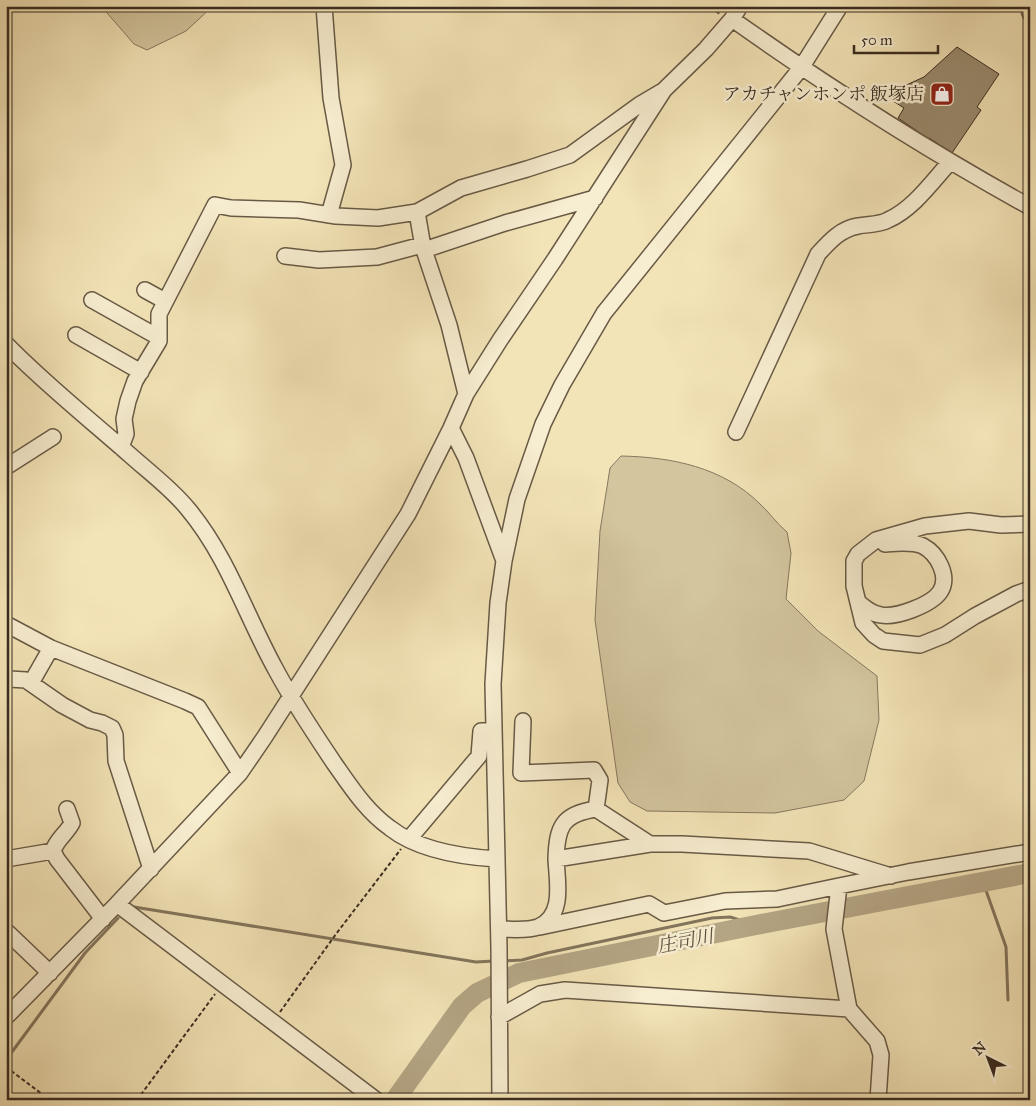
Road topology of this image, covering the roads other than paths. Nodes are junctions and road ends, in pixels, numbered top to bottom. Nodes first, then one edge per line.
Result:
1 (324, 6) edge
2 (840, 6) edge
3 (1028, 6) edge
4 (736, 13) edge
5 (1030, 13) edge
6 (802, 68) junction
7 (664, 90) junction
8 (950, 162) junction
9 (595, 198) junction
10 (1030, 207) edge
11 (417, 212) junction
12 (329, 215) junction
13 (423, 247) junction
14 (286, 256) dead end
15 (145, 290) dead end
16 (92, 300) dead end
17 (166, 301) junction
18 (76, 335) dead end
19 (158, 337) junction
20 (6, 344) edge
21 (140, 372) junction
22 (466, 394) junction
23 (451, 428) junction
24 (736, 432) dead end
25 (53, 437) dead end
26 (121, 447) junction
27 (6, 467) edge
28 (1030, 524) edge
29 (868, 546) junction
30 (504, 561) junction
31 (1030, 590) edge
32 (858, 602) junction
33 (6, 624) edge
34 (51, 648) junction
35 (6, 680) edge
36 (31, 683) junction
37 (291, 696) junction
38 (523, 720) dead end
39 (494, 731) junction
40 (240, 773) junction
41 (67, 809) dead end
42 (596, 809) junction
43 (409, 839) junction
44 (650, 844) junction
45 (53, 851) junction
46 (1030, 852) edge
47 (6, 859) edge
48 (497, 859) junction
49 (556, 859) junction
50 (151, 869) junction
51 (891, 876) junction
52 (838, 889) junction
53 (118, 904) junction
54 (103, 919) junction
55 (538, 927) junction
56 (499, 929) junction
57 (6, 931) edge
58 (50, 973) junction
59 (849, 1009) junction
60 (6, 1017) edge
61 (499, 1017) junction
62 (376, 1100) edge
63 (500, 1100) edge
64 (878, 1100) edge

1 - 12 street
2 - 6 street
3 - 5 street
4 - 6 street
4 - 7 street
6 - 8 street
6 - 30 street
7 - 9 street
7 - 11 street
8 - 10 street
8 - 24 street
9 - 13 street
9 - 22 street
11 - 12 street
11 - 13 street
12 - 17 street
13 - 14 street
13 - 22 street
15 - 17 street
16 - 19 street
17 - 19 street
18 - 21 street
19 - 21 street
20 - 26 street
21 - 26 street
22 - 23 street
23 - 30 street
23 - 37 street
25 - 27 street
26 - 37 street
28 - 29 street
29 - 32 street
29 - 32 street
30 - 39 street
31 - 32 street
33 - 34 street
34 - 36 street
34 - 40 street
35 - 36 street
36 - 50 street
37 - 40 street
37 - 43 street
38 - 42 street
39 - 43 street
39 - 48 street
40 - 50 street
41 - 45 street
42 - 44 street
42 - 49 street
43 - 48 street
44 - 49 street
44 - 51 street
45 - 47 street
45 - 54 street
46 - 51 street
48 - 56 street
49 - 55 street
50 - 53 street
51 - 52 street
52 - 55 street
52 - 59 street
53 - 54 street
53 - 62 street
54 - 58 street
55 - 56 street
56 - 61 street
57 - 58 street
58 - 60 street
59 - 61 street
59 - 64 street
61 - 63 street

